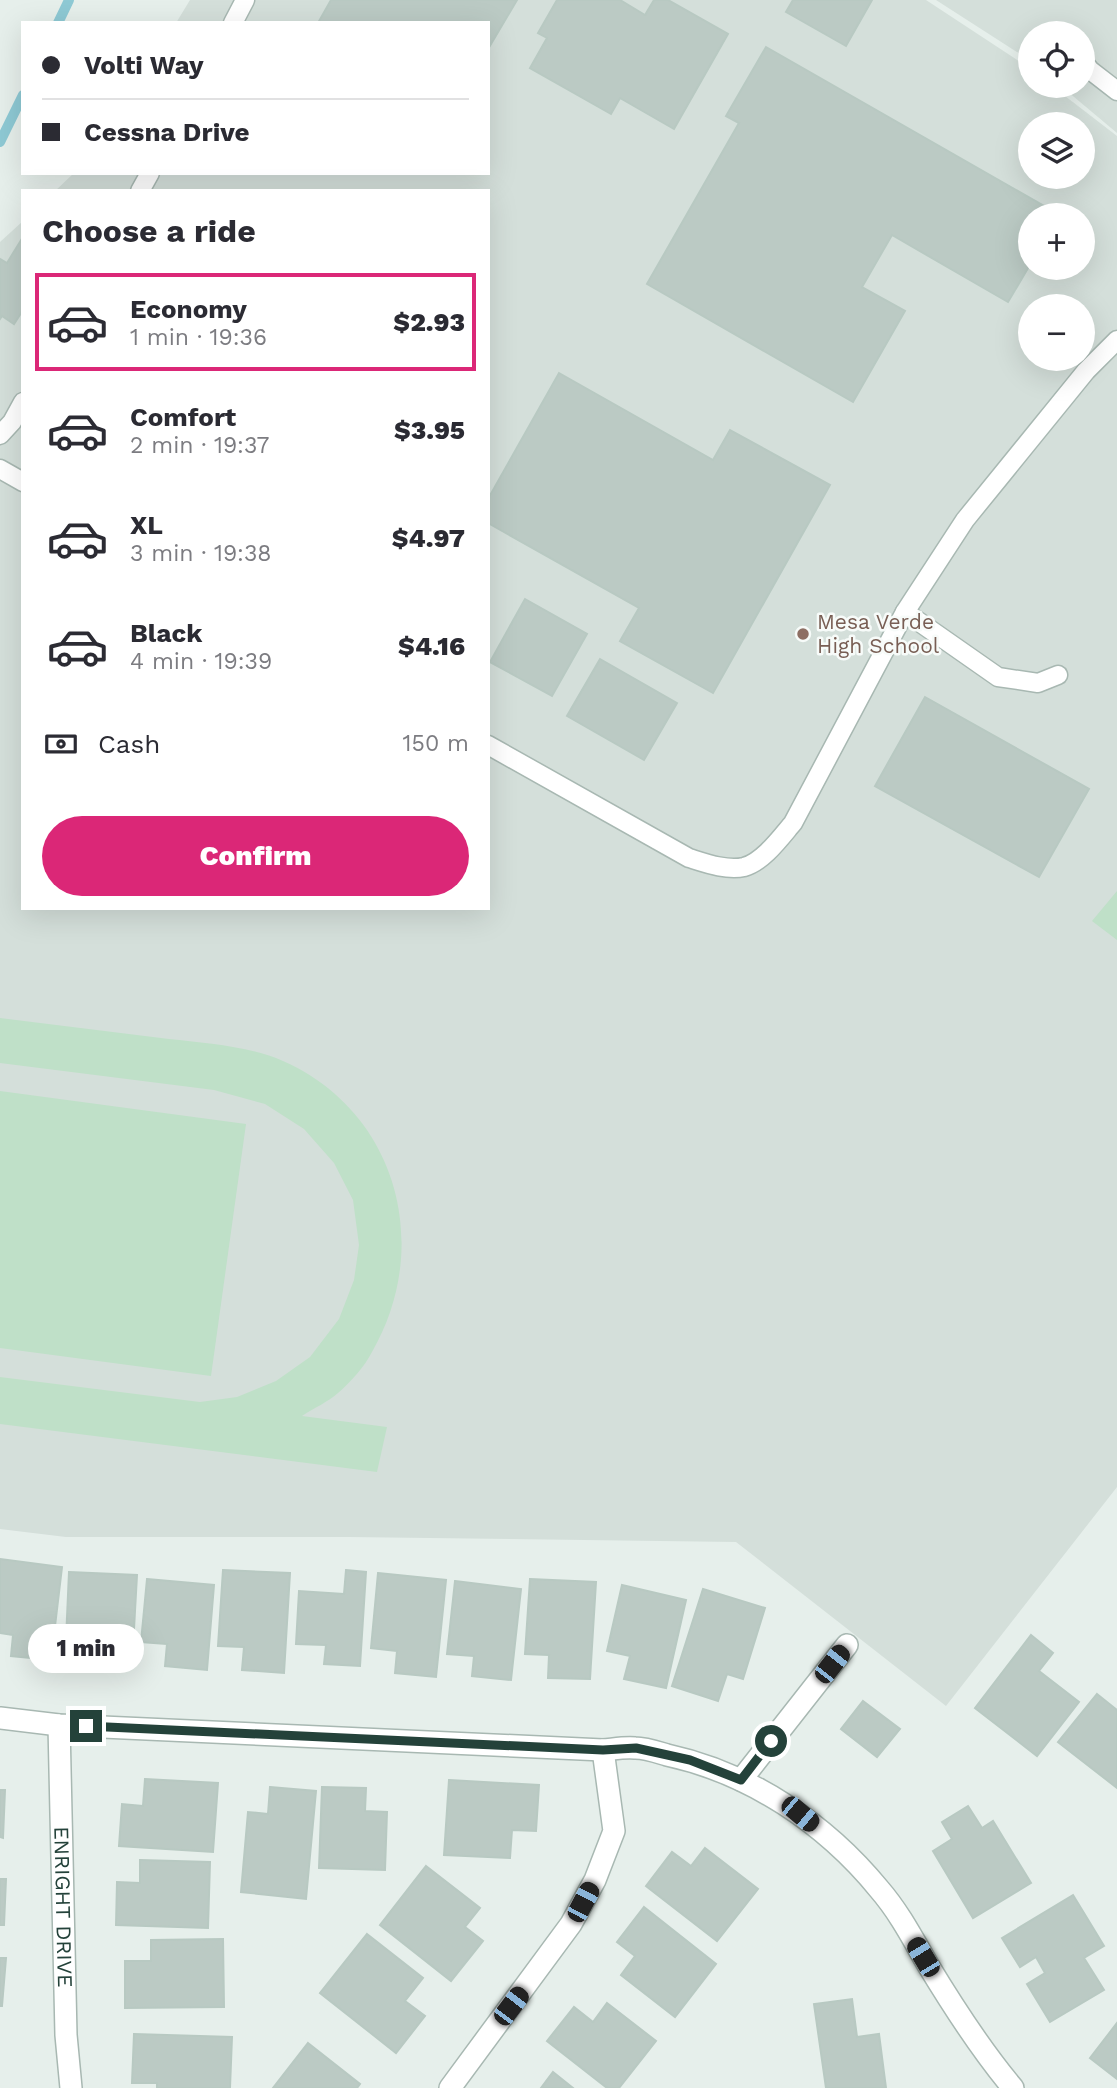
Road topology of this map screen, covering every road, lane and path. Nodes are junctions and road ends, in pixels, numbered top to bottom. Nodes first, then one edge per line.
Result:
1 (245, 0) edge
2 (234, 21) edge
3 (1095, 74) edge
4 (1117, 92) edge
5 (1117, 341) edge
6 (21, 406) edge
7 (0, 435) edge
8 (0, 469) edge
9 (21, 481) edge
10 (905, 612) junction
11 (1058, 675) dead end
12 (490, 746) edge
13 (847, 1645) dead end
14 (0, 1718) edge
15 (59, 1725) junction
16 (603, 1750) junction
17 (741, 1780) junction
18 (71, 2088) edge
19 (450, 2088) edge
20 (1013, 2088) edge

1 - 2 lane
3 - 4 lane
5 - 10 lane
6 - 7 lane
8 - 9 lane
10 - 11 lane
10 - 12 lane
13 - 17 street
14 - 15 street
15 - 16 street
15 - 18 street, ENRIGHT DRIVE
16 - 17 street
16 - 19 street
17 - 20 street

